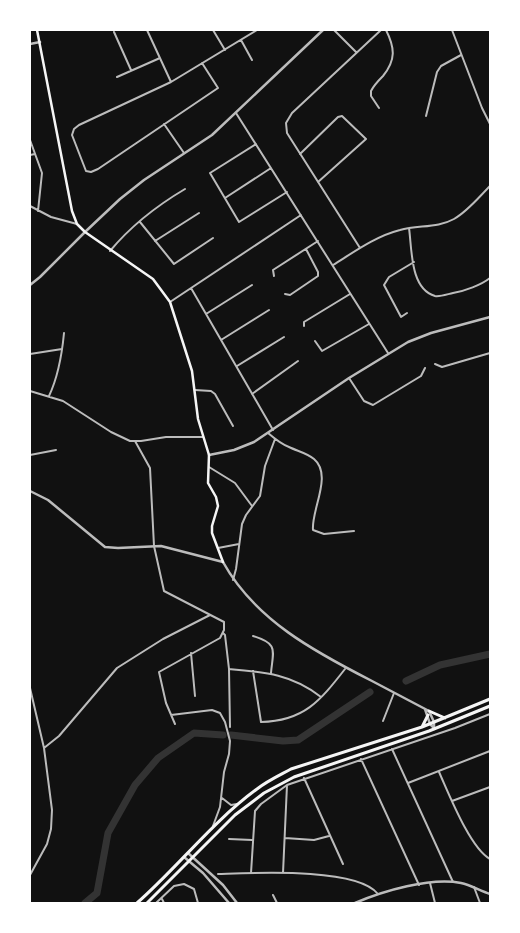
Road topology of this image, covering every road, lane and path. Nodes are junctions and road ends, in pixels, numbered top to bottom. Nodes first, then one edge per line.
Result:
1 (37, 30) edge
2 (149, 30) edge
3 (213, 30) edge
4 (256, 30) edge
5 (323, 30) edge
6 (334, 30) edge
7 (381, 30) edge
8 (386, 30) edge
9 (452, 30) edge
10 (114, 32) dead end
11 (241, 40) junction
12 (40, 42) junction
13 (30, 44) edge
14 (225, 50) junction
15 (356, 52) junction
16 (461, 55) junction
17 (160, 58) junction
18 (252, 60) dead end
19 (202, 63) junction
20 (131, 70) junction
21 (117, 77) dead end
22 (171, 82) junction
23 (379, 108) dead end
24 (236, 113) junction
25 (426, 116) dead end
26 (164, 124) junction
27 (490, 124) edge
28 (30, 140) edge
29 (256, 144) junction
30 (35, 154) junction
31 (185, 154) junction
32 (300, 154) junction
33 (30, 155) edge
34 (271, 168) junction
35 (318, 182) junction
36 (490, 186) edge
37 (185, 189) dead end
38 (287, 192) junction
39 (225, 198) junction
40 (30, 206) edge
41 (38, 211) junction
42 (199, 213) dead end
43 (301, 215) junction
44 (140, 222) junction
45 (77, 224) junction
46 (409, 228) junction
47 (85, 232) junction
48 (214, 238) dead end
49 (155, 241) junction
50 (318, 241) junction
51 (360, 248) junction
52 (306, 249) junction
53 (110, 251) junction
54 (414, 262) junction
55 (333, 266) junction
56 (274, 276) dead end
57 (490, 278) edge
58 (30, 285) edge
59 (252, 285) dead end
60 (190, 288) junction
61 (285, 294) dead end
62 (350, 294) junction
63 (170, 302) junction
64 (269, 310) dead end
65 (407, 313) dead end
66 (206, 314) junction
67 (490, 317) edge
68 (369, 324) junction
69 (304, 326) dead end
70 (64, 333) dead end
71 (284, 337) dead end
72 (221, 340) junction
73 (315, 341) dead end
74 (63, 349) junction
75 (388, 353) junction
76 (490, 353) edge
77 (30, 354) edge
78 (298, 361) dead end
79 (435, 364) dead end
80 (237, 366) junction
81 (425, 368) dead end
82 (349, 378) junction
83 (195, 390) junction
84 (30, 391) edge
85 (252, 394) junction
86 (49, 396) junction
87 (233, 426) dead end
88 (273, 430) junction
89 (268, 433) junction
90 (203, 437) junction
91 (275, 439) junction
92 (135, 441) junction
93 (56, 450) dead end
94 (30, 455) edge
95 (210, 455) junction
96 (209, 467) junction
97 (30, 491) edge
98 (252, 506) junction
99 (354, 531) dead end
100 (239, 544) junction
101 (154, 546) junction
102 (218, 548) junction
103 (223, 562) junction
104 (233, 580) junction
105 (211, 614) junction
106 (223, 633) junction
107 (253, 636) dead end
108 (191, 653) junction
109 (229, 669) junction
110 (345, 669) junction
111 (253, 671) junction
112 (271, 673) junction
113 (30, 688) edge
114 (394, 692) junction
115 (195, 696) dead end
116 (321, 697) junction
117 (490, 699) edge
118 (490, 706) edge
119 (425, 709) junction
120 (429, 711) junction
121 (490, 714) edge
122 (171, 715) junction
123 (428, 716) junction
124 (446, 718) junction
125 (383, 721) dead end
126 (434, 722) junction
127 (175, 724) dead end
128 (430, 724) junction
129 (230, 727) dead end
130 (422, 727) junction
131 (434, 729) junction
132 (44, 748) junction
133 (392, 749) junction
134 (490, 751) edge
135 (361, 759) junction
136 (439, 772) junction
137 (304, 778) junction
138 (408, 783) junction
139 (287, 785) junction
140 (490, 787) edge
141 (222, 798) junction
142 (452, 801) junction
143 (237, 804) junction
144 (210, 831) junction
145 (329, 836) junction
146 (285, 838) junction
147 (229, 839) dead end
148 (252, 840) junction
149 (188, 853) junction
150 (184, 857) junction
151 (193, 858) junction
152 (490, 858) edge
153 (190, 861) junction
154 (343, 864) dead end
155 (251, 873) junction
156 (283, 873) junction
157 (218, 874) dead end
158 (30, 875) edge
159 (453, 882) junction
160 (430, 883) junction
161 (419, 885) junction
162 (474, 887) junction
163 (378, 894) junction
164 (490, 894) edge
165 (272, 895) dead end
166 (162, 899) junction
167 (136, 903) edge
168 (147, 903) edge
169 (156, 903) edge
170 (164, 903) edge
171 (198, 903) edge
172 (229, 903) edge
173 (237, 903) edge
174 (277, 903) edge
175 (355, 903) edge
176 (435, 903) edge
177 (480, 903) edge

1 - 12 main road
2 - 17 street
3 - 14 street
4 - 11 street
5 - 24 street
6 - 15 street
7 - 15 street
8 - 23 street
9 - 16 street
10 - 20 street
11 - 14 street
11 - 18 street
12 - 13 street
12 - 45 main road
14 - 19 street
15 - 32 street
16 - 25 street
16 - 27 street
17 - 20 street
17 - 22 street
19 - 22 street
19 - 26 street
20 - 21 street
22 - 26 street
24 - 29 street
24 - 31 street
26 - 31 street
28 - 30 street
29 - 34 street
29 - 39 street
30 - 33 street
30 - 41 street
31 - 47 street
32 - 35 street
32 - 35 street
34 - 38 street
34 - 39 street
35 - 51 street
36 - 46 street
37 - 44 street
38 - 39 street
38 - 43 street
40 - 41 street
41 - 45 street
42 - 49 street
43 - 50 street
43 - 60 street
44 - 49 street
44 - 53 street
45 - 47 main road
46 - 51 street
46 - 54 street
47 - 53 main road
47 - 58 street
48 - 49 street
50 - 52 street
50 - 55 street
51 - 55 street
52 - 56 street
52 - 61 street
53 - 63 main road
54 - 57 street
54 - 65 street
55 - 62 street
59 - 66 street
60 - 63 street
60 - 66 street
62 - 68 street
62 - 69 street
63 - 83 main road
64 - 72 street
66 - 72 street
67 - 75 street
68 - 73 street
68 - 75 street
70 - 74 street
71 - 80 street
72 - 80 street
74 - 77 street
74 - 86 street
75 - 82 street
76 - 79 street
78 - 85 street
80 - 85 street
81 - 82 street
82 - 88 street
83 - 87 street
83 - 90 main road
84 - 86 street
85 - 88 street
86 - 92 street
88 - 89 street
89 - 91 street
89 - 95 street
90 - 92 street
90 - 95 main road
91 - 98 street
91 - 99 street
92 - 101 street
93 - 94 street
95 - 96 main road
96 - 98 street
96 - 102 main road
97 - 101 street
98 - 100 street
100 - 102 street
100 - 104 street
101 - 103 street
101 - 105 street
102 - 103 main road
103 - 104 street
104 - 110 street
105 - 106 street
105 - 132 street
106 - 108 street
106 - 109 street
107 - 112 street
108 - 115 street
108 - 122 street
109 - 111 street
109 - 129 street
110 - 114 street
110 - 116 street
111 - 112 street
111 - 116 street
112 - 116 street
113 - 132 street
114 - 119 street
114 - 125 street
117 - 124 main road
118 - 131 main road
119 - 120 street
119 - 123 street
120 - 124 main road
120 - 126 street
121 - 133 street
122 - 127 street
122 - 141 street
123 - 128 street
123 - 130 main road
124 - 126 main road
126 - 128 main road
126 - 131 street
128 - 130 main road
128 - 131 street
130 - 143 main road
131 - 151 main road
132 - 158 street
133 - 135 street
133 - 138 street
134 - 136 street
135 - 137 street
135 - 161 street
136 - 138 street
136 - 142 street
137 - 139 street
137 - 145 street
138 - 159 street
139 - 146 street
139 - 148 street
140 - 142 street
141 - 143 street
141 - 144 street
142 - 152 street
143 - 144 main road
144 - 149 main road
145 - 146 street
145 - 154 street
146 - 156 street
147 - 148 street
148 - 155 street
149 - 150 main road
149 - 151 street
150 - 153 street
150 - 167 main road
151 - 153 main road
151 - 173 street
153 - 168 main road
153 - 172 street
155 - 156 street
155 - 157 street
156 - 163 street
159 - 160 street
159 - 162 street
160 - 161 street
160 - 176 street
161 - 163 street
162 - 164 street
162 - 177 street
163 - 175 street
165 - 174 street
166 - 169 street
166 - 170 street
166 - 171 street

